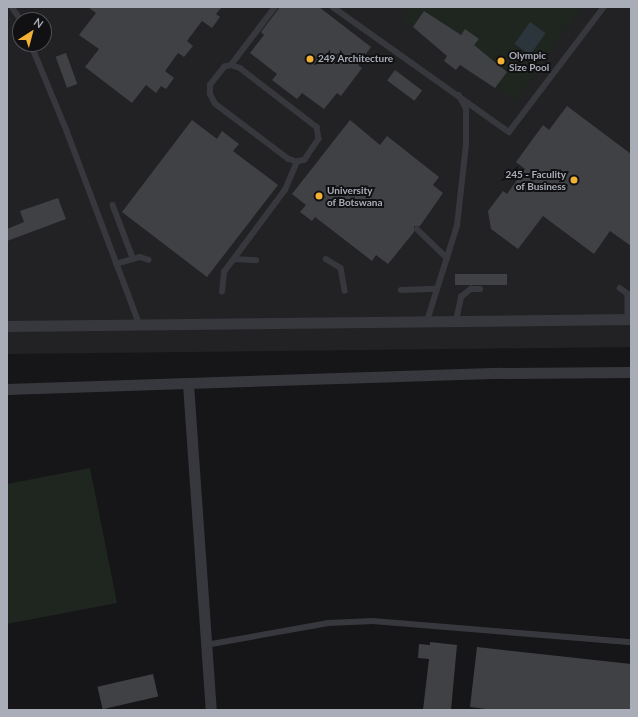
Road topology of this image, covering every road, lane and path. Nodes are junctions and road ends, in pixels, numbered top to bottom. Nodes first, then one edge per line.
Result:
1 (275, 7) edge
2 (334, 7) edge
3 (604, 7) edge
4 (34, 52) edge
5 (231, 65) junction
6 (457, 92) junction
7 (297, 162) junction
8 (113, 206) dead end
9 (417, 229) dead end
10 (133, 258) junction
11 (447, 258) junction
12 (234, 259) junction
13 (326, 259) dead end
14 (149, 260) dead end
15 (256, 260) dead end
16 (116, 264) junction
17 (620, 288) dead end
18 (437, 289) junction
19 (480, 289) dead end
20 (401, 290) dead end
21 (345, 291) dead end
22 (222, 292) dead end
23 (630, 319) edge
24 (427, 321) junction
25 (456, 321) junction
26 (140, 325) junction
27 (7, 326) edge
28 (631, 372) edge
29 (188, 384) junction
30 (7, 389) edge
31 (631, 642) edge
32 (205, 645) junction
33 (212, 710) edge

1 - 5 lane
2 - 6 lane
3 - 6 lane
4 - 16 lane
5 - 7 lane
5 - 7 lane
6 - 11 lane
7 - 12 lane
8 - 10 lane
9 - 11 lane
10 - 14 lane
10 - 16 lane
11 - 18 lane
12 - 15 lane
12 - 22 lane
13 - 21 lane
16 - 26 lane
17 - 23 lane
18 - 20 lane
18 - 24 lane
19 - 25 lane
23 - 25 street
24 - 25 street
24 - 26 street
26 - 27 street
28 - 29 street
29 - 30 street
29 - 32 street
31 - 32 lane
32 - 33 street

